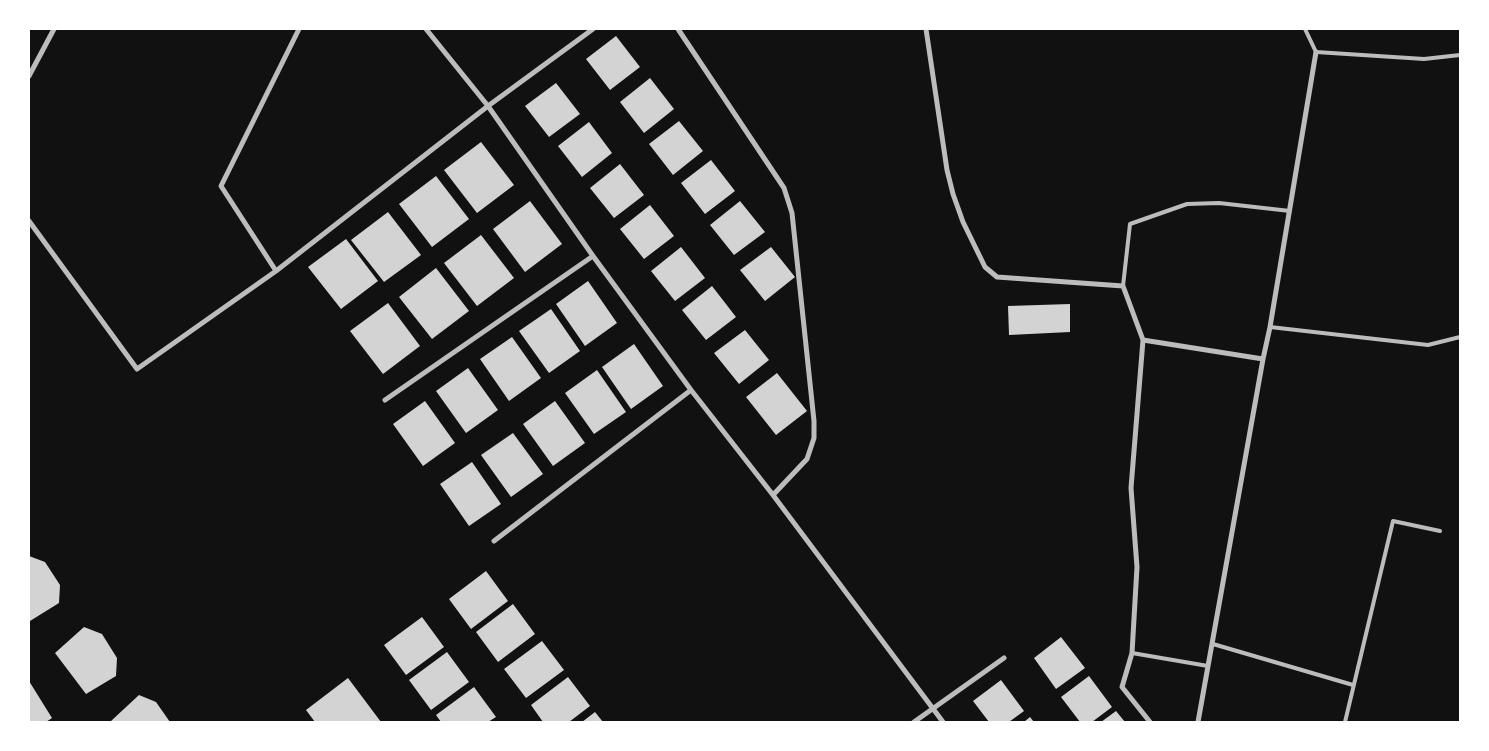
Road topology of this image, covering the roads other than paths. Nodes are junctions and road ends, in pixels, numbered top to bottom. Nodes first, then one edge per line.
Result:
1 (54, 29) edge
2 (298, 29) edge
3 (426, 29) edge
4 (593, 29) edge
5 (678, 29) edge
6 (926, 29) edge
7 (1305, 29) edge
8 (1316, 52) junction
9 (1460, 55) edge
10 (29, 76) edge
11 (488, 106) junction
12 (1290, 211) junction
13 (29, 221) edge
14 (593, 256) junction
15 (276, 271) junction
16 (1123, 286) junction
17 (1270, 326) junction
18 (1460, 337) edge
19 (1142, 340) junction
20 (1263, 359) junction
21 (691, 390) junction
22 (386, 400) dead end
23 (773, 495) junction
24 (1440, 531) dead end
25 (494, 542) dead end
26 (1213, 644) junction
27 (1132, 653) junction
28 (1004, 658) dead end
29 (1209, 666) junction
30 (1353, 685) junction
31 (933, 709) junction
32 (914, 722) edge
33 (943, 722) edge
34 (1150, 722) edge
35 (1198, 722) edge
36 (1345, 722) edge

1 - 10 street
2 - 15 street
3 - 11 street
4 - 11 street
5 - 23 street
6 - 16 street
7 - 8 lane
8 - 9 lane
8 - 12 street
11 - 14 street
11 - 15 street
12 - 16 lane
12 - 17 street
13 - 15 street
14 - 21 street
14 - 22 street
16 - 19 street
17 - 18 lane
17 - 20 street
19 - 20 street
19 - 27 street
20 - 26 street
21 - 23 street
21 - 25 street
23 - 31 street
24 - 30 lane
26 - 29 street
26 - 30 lane
27 - 29 lane
27 - 34 street
28 - 31 street
29 - 35 street
30 - 36 lane
31 - 32 street
31 - 33 street

